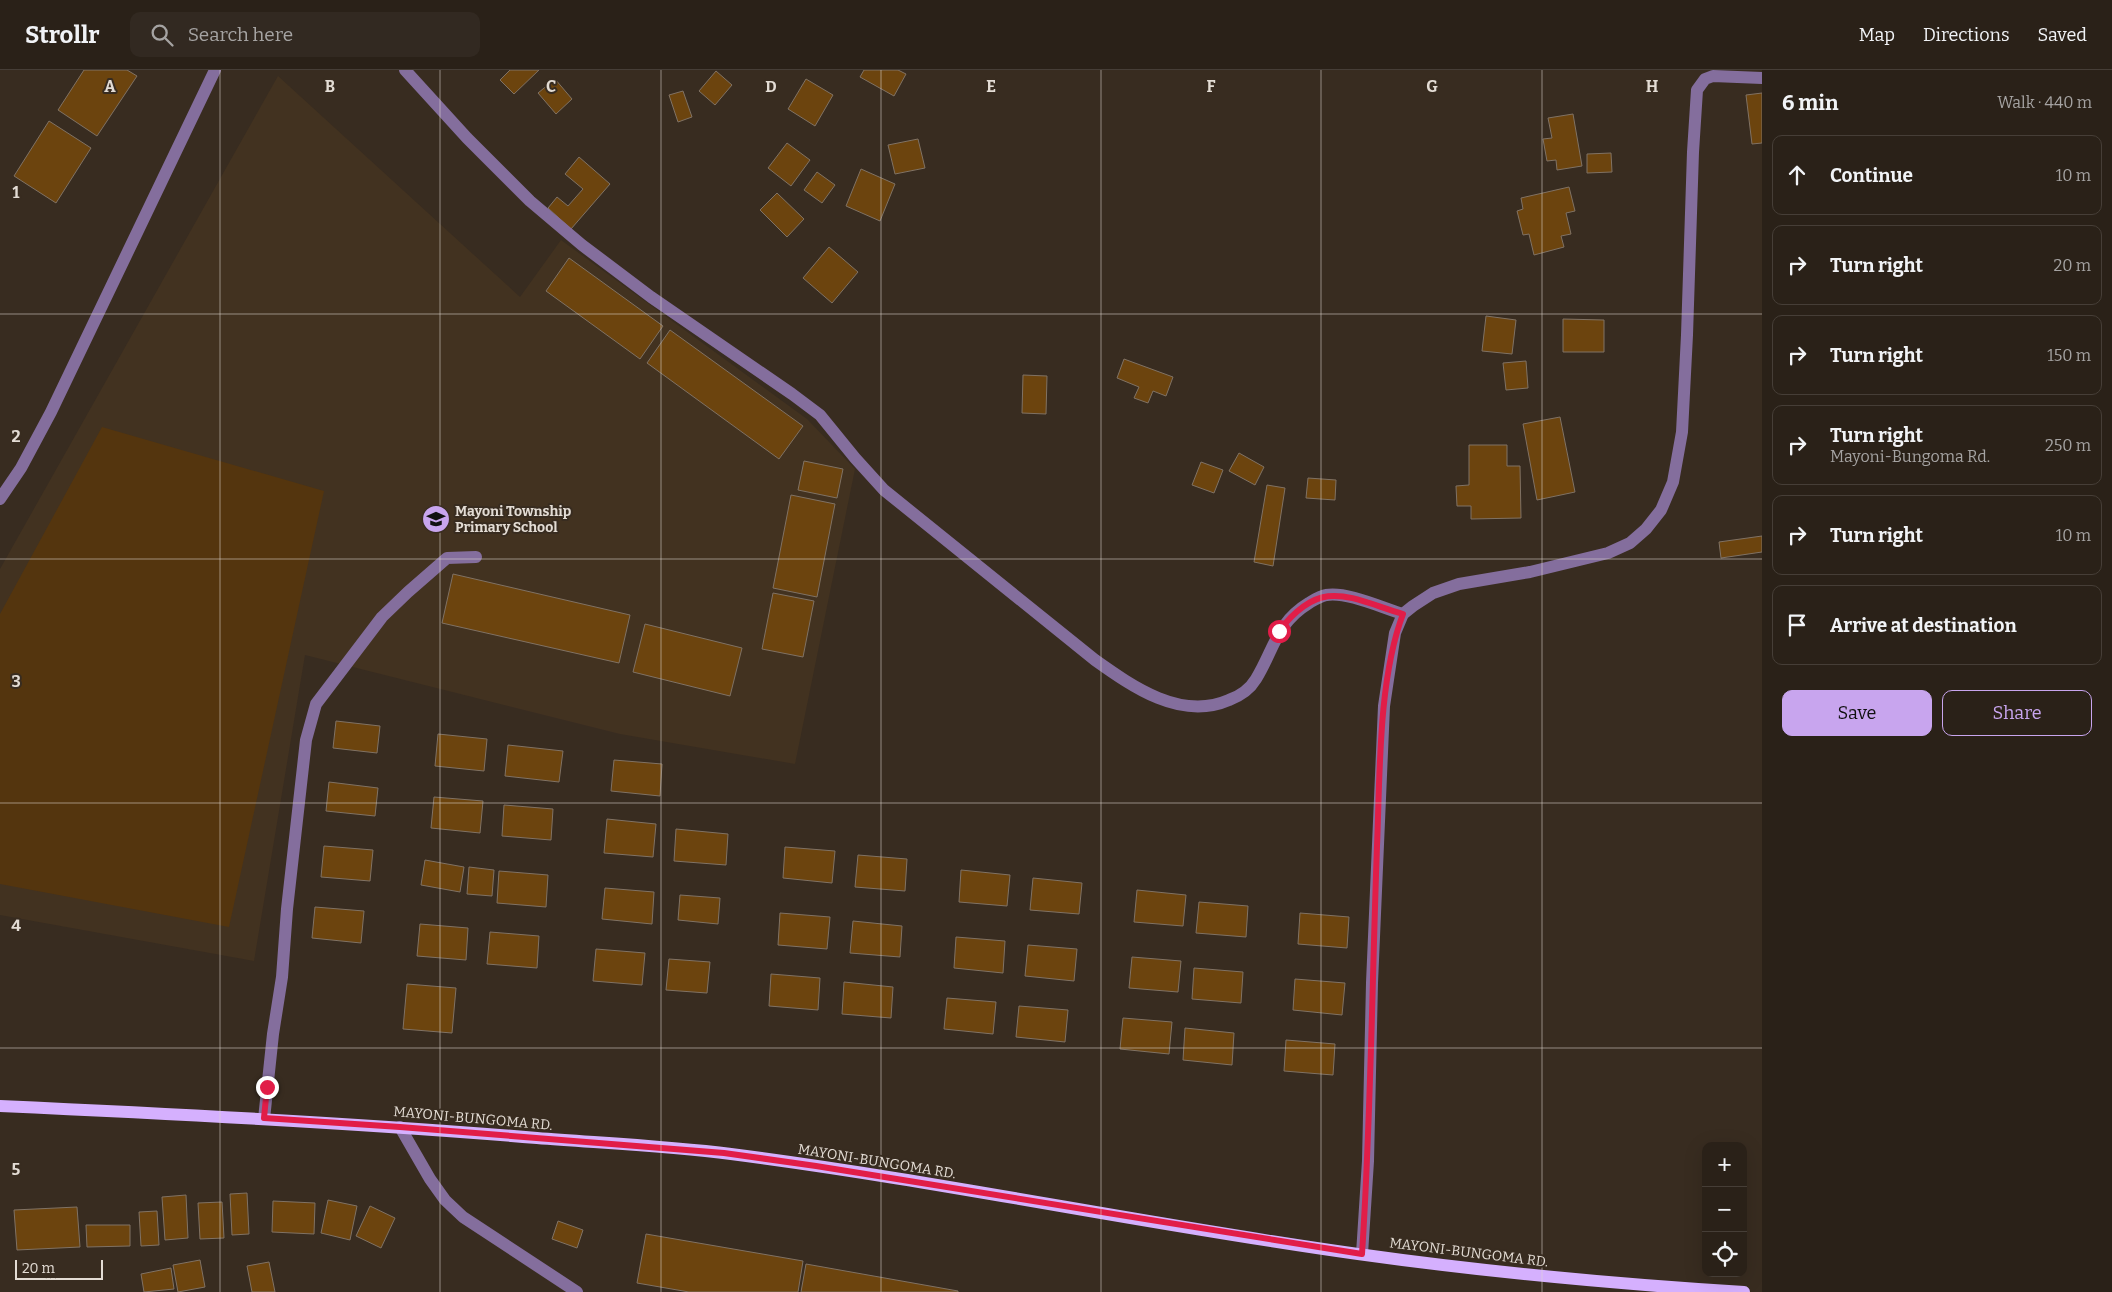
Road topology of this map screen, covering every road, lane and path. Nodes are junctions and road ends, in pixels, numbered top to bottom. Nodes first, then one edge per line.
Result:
1 (214, 70) edge
2 (405, 70) edge
3 (1762, 78) edge
4 (0, 499) edge
5 (476, 557) dead end
6 (1403, 614) junction
7 (0, 1106) edge
8 (264, 1118) junction
9 (400, 1127) junction
10 (1362, 1254) junction
11 (577, 1292) edge
12 (1744, 1292) edge

1 - 4 street
2 - 6 street
3 - 6 street
5 - 8 street
6 - 10 street
7 - 8 main road, MAYONI-BUNGOMA RD.
8 - 9 main road, MAYONI-BUNGOMA RD.
9 - 10 main road, MAYONI-BUNGOMA RD.
9 - 11 street
10 - 12 main road, MAYONI-BUNGOMA RD.

